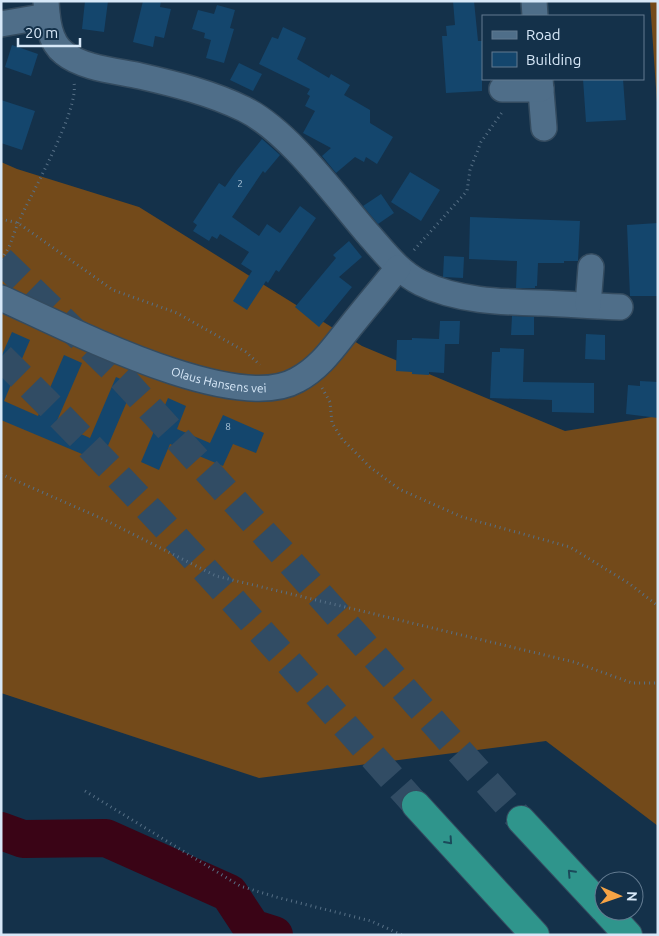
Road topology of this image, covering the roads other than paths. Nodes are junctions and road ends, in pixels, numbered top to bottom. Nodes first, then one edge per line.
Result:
1 (534, 1) edge
2 (46, 9) edge
3 (535, 15) edge
4 (1, 24) edge
5 (541, 84) edge
6 (509, 89) road end
7 (544, 128) dead end
8 (591, 267) dead end
9 (398, 268) junction
10 (1, 298) edge
11 (588, 305) junction
12 (620, 307) dead end
13 (416, 805) tunnel mouth
14 (521, 820) tunnel mouth
15 (594, 898) edge
16 (615, 921) edge
17 (535, 935) edge
18 (628, 935) edge

1 - 3 street
2 - 4 street
2 - 9 street
5 - 6 street
5 - 7 street
8 - 11 street
9 - 10 street, Olaus Hansens vei
9 - 11 street
11 - 12 street
13 -> 17 highway
15 -> 14 highway
16 - 18 highway

